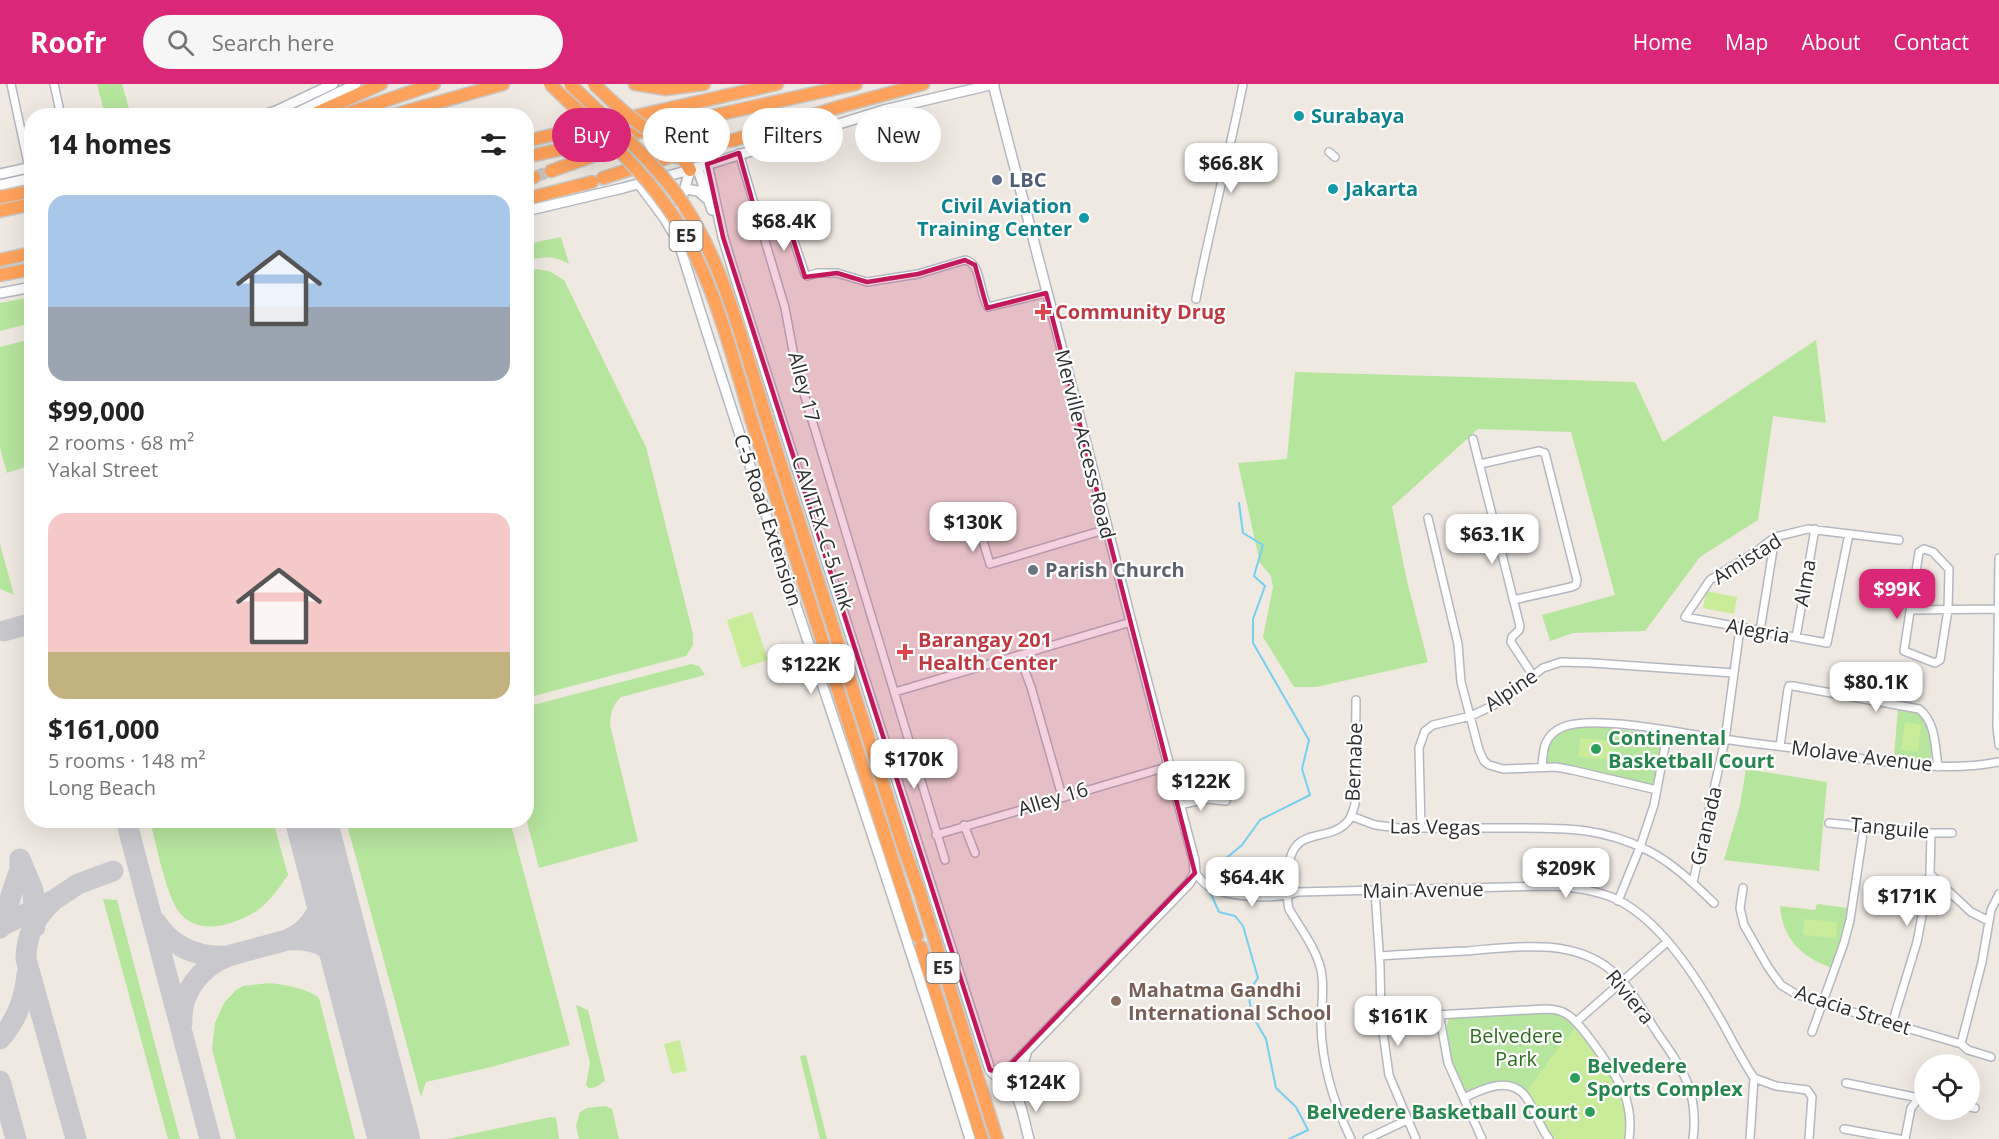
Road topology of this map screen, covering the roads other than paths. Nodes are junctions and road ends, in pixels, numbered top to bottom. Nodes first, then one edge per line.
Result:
1 (11, 84) edge
2 (54, 84) edge
3 (333, 84) edge
4 (356, 84) edge
5 (381, 84) edge
6 (435, 84) edge
7 (502, 84) edge
8 (550, 84) edge
9 (570, 84) edge
10 (594, 84) edge
11 (635, 84) edge
12 (704, 84) edge
13 (777, 84) edge
14 (856, 84) edge
15 (923, 84) edge
16 (993, 84) edge
17 (1243, 84) edge
18 (346, 86) edge
19 (58, 108) edge
20 (281, 108) edge
21 (305, 108) edge
22 (328, 108) edge
23 (364, 108) edge
24 (416, 108) edge
25 (634, 134) junction
26 (534, 139) edge
27 (24, 141) edge
28 (1329, 152) dead end
29 (739, 153) junction
30 (534, 155) edge
31 (1335, 157) dead end
32 (707, 164) junction
33 (693, 169) junction
34 (551, 171) tunnel mouth
35 (24, 172) edge
36 (0, 174) edge
37 (24, 174) edge
38 (0, 184) edge
39 (639, 184) junction
40 (685, 189) junction
41 (24, 192) edge
42 (0, 197) edge
43 (534, 197) edge
44 (708, 201) junction
45 (24, 206) edge
46 (534, 210) edge
47 (0, 211) edge
48 (759, 225) junction
49 (723, 237) junction
50 (679, 243) junction
51 (24, 255) edge
52 (0, 260) edge
53 (24, 270) edge
54 (0, 275) edge
55 (24, 288) edge
56 (0, 293) edge
57 (1046, 293) junction
58 (1196, 299) dead end
59 (1473, 439) dead end
60 (1480, 464) junction
61 (974, 511) dead end
62 (1428, 518) dead end
63 (1107, 529) junction
64 (1815, 529) junction
65 (1849, 534) junction
66 (1775, 537) junction
67 (1899, 540) dead end
68 (1999, 558) edge
69 (1514, 600) junction
70 (1998, 609) edge
71 (1911, 610) junction
72 (1948, 610) junction
73 (1686, 618) joint
74 (1131, 622) junction
75 (1740, 628) junction
76 (1760, 631) junction
77 (1796, 637) junction
78 (1019, 655) junction
79 (1734, 673) junction
80 (1532, 674) junction
81 (895, 692) junction
82 (1356, 700) dead end
83 (1471, 716) junction
84 (1668, 730) junction
85 (1725, 740) junction
86 (1999, 745) edge
87 (1780, 746) junction
88 (1999, 762) edge
89 (1170, 766) junction
90 (1938, 767) junction
91 (1542, 768) junction
92 (1657, 790) junction
93 (1062, 796) junction
94 (1226, 801) dead end
95 (1179, 805) junction
96 (1351, 816) junction
97 (1829, 823) dead end
98 (964, 825) junction
99 (1864, 827) junction
100 (1421, 828) junction
101 (1952, 832) dead end
102 (1931, 833) junction
103 (936, 835) junction
104 (1640, 847) junction
105 (975, 853) dead end
106 (945, 860) dead end
107 (1195, 873) junction
108 (1930, 874) junction
109 (1693, 882) junction
110 (1743, 888) dead end
111 (1375, 891) junction
112 (1288, 892) junction
113 (1999, 894) edge
114 (1618, 901) junction
115 (1714, 903) dead end
116 (1989, 921) junction
117 (1667, 942) junction
118 (1380, 956) junction
119 (1623, 982) junction
120 (1822, 1003) junction
121 (1440, 1013) junction
122 (1381, 1018) junction
123 (1576, 1022) junction
124 (1892, 1023) junction
125 (1812, 1032) dead end
126 (1961, 1044) junction
127 (1027, 1052) junction
128 (1991, 1057) dead end
129 (990, 1070) junction
130 (1754, 1078) junction
131 (1846, 1083) dead end
132 (1017, 1096) junction
133 (1914, 1096) edge
134 (1464, 1098) junction
135 (1914, 1105) edge
136 (1407, 1120) junction
137 (1844, 1129) dead end
138 (970, 1139) edge
139 (982, 1139) edge
140 (997, 1139) edge
141 (1029, 1139) edge
142 (1352, 1139) edge
143 (1367, 1139) edge
144 (1416, 1139) edge
145 (1482, 1139) edge
146 (1549, 1139) edge
147 (1629, 1139) edge
148 (1693, 1139) edge
149 (1750, 1139) edge
150 (1809, 1139) edge
151 (1899, 1139) edge
152 (1905, 1139) edge

1 - 27 street
2 - 19 street
3 - 20 main road
4 - 18 main road
5 - 22 highway
6 - 23 highway
7 - 24 highway
8 - 139 highway, CAVITEX–C-5 Link / E5, bridge
9 - 140 highway, CAVITEX–C-5 Link / E5, bridge
10 - 15 highway, bridge
11 - 12 highway
13 - 26 highway
14 - 25 highway
16 - 29 main road
16 - 57 main road, Merville Access Road
17 - 58 street
18 - 21 main road
25 - 30 highway
25 - 34 highway
28 - 31 street
29 - 32 main road
29 - 48 street, Alley 17
32 - 33 main road
32 - 49 main road
33 - 39 main road
33 - 40 main road
33 - 43 highway
33 - 44 main road
35 - 36 main road
37 - 38 main road
39 - 46 main road
39 - 50 main road, C-5 Road Extension
40 - 44 main road
40 - 50 main road
41 - 42 highway
44 - 49 main road
45 - 47 highway
48 - 57 street
48 - 81 street, Alley 17
49 - 129 main road
50 - 138 main road, C-5 Road Extension
51 - 52 highway
53 - 54 highway
55 - 56 main road
57 - 63 main road, Merville Access Road
59 - 60 street
60 - 69 street
60 - 69 street
61 - 63 street
62 - 83 street
63 - 74 main road, Merville Access Road
64 - 65 street, Amistad
64 - 66 street, Amistad
64 - 77 street, Alma
65 - 67 street, Amistad
65 - 77 street, Alegria
66 - 73 street, Amistad
66 - 76 street
68 - 70 street
69 - 80 street
70 - 72 street
70 - 86 street
71 - 72 street
71 - 72 street
71 - 72 street
73 - 75 street, Alegria
74 - 78 street
74 - 89 main road, Merville Access Road
75 - 76 street, Alegria
75 - 79 street, Granada
76 - 77 street, Alegria
78 - 81 street
78 - 93 street
79 - 80 street, Alpine
79 - 85 street, Granada
80 - 83 street, Alpine
81 - 103 street, Alley 17
82 - 96 street, Bernabe
83 - 91 street
83 - 100 street, Alpine
84 - 85 street, Molave Avenue
84 - 91 street, Molave Avenue
84 - 92 street
85 - 87 street, Molave Avenue
85 - 109 street, Granada
87 - 90 street, Molave Avenue
87 - 90 street
88 - 90 street, Molave Avenue
89 - 93 street, Alley 16
89 - 95 main road, Merville Access Road
91 - 92 street
92 - 104 street
93 - 98 street, Alley 16
94 - 95 street
95 - 107 main road, Merville Access Road
96 - 100 street, Las Vegas
96 - 112 street, Bernabe
97 - 99 street, Tanguile
98 - 103 street, Alley 16
98 - 105 street
99 - 102 street, Tanguile
99 - 120 street
100 - 104 street, Las Vegas
101 - 102 street, Tanguile
102 - 108 street
103 - 106 street, Alley 17
104 - 109 street, Las Vegas
104 - 114 street
107 - 112 street, Main Avenue
107 - 127 main road
108 - 116 street
108 - 124 street
109 - 115 street, Las Vegas
110 - 120 street, Acacia Street
111 - 112 street, Main Avenue
111 - 114 street, Main Avenue
111 - 118 street
112 - 142 street
113 - 116 street
114 - 117 street, Main Avenue
116 - 126 street
117 - 119 street
117 - 130 street, Main Avenue
118 - 119 street, Riviera
118 - 122 street
119 - 123 street
119 - 148 street, Riviera
120 - 124 street, Acacia Street
120 - 125 street
121 - 122 street
121 - 123 street
121 - 134 street
122 - 136 street
123 - 147 street
124 - 126 street, Acacia Street
126 - 128 street, Acacia Street
127 - 129 main road
127 - 132 main road
129 - 132 main road
130 - 149 street
130 - 150 street
131 - 133 street
132 - 141 main road
134 - 145 street
134 - 146 street
135 - 152 street
136 - 143 street
136 - 144 street
137 - 151 street

